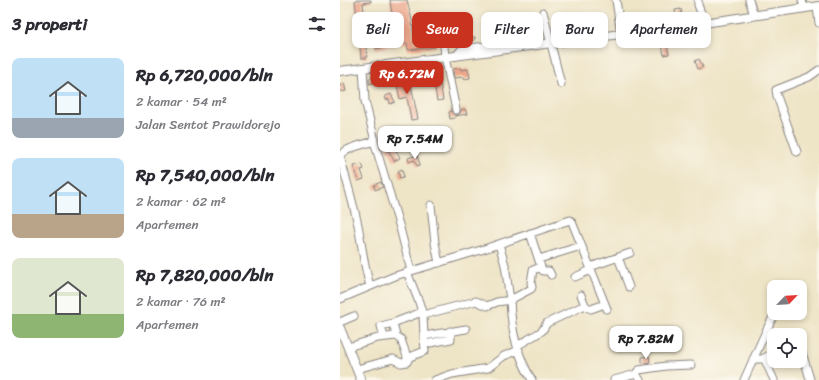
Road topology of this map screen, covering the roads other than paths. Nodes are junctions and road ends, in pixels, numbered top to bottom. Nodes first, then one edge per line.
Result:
1 (616, 0) edge
2 (698, 0) edge
3 (749, 0) edge
4 (803, 4) edge
5 (818, 6) edge
6 (543, 12) dead end
7 (618, 12) edge
8 (701, 12) edge
9 (754, 15) junction
10 (711, 22) edge
11 (819, 23) edge
12 (551, 44) joint
13 (444, 48) edge
14 (552, 48) edge
15 (445, 57) junction
16 (363, 68) junction
17 (819, 70) edge
18 (340, 71) edge
19 (561, 84) dead end
20 (456, 110) dead end
21 (374, 142) junction
22 (797, 152) dead end
23 (340, 156) edge
24 (431, 205) dead end
25 (530, 233) junction
26 (498, 244) junction
27 (582, 246) junction
28 (630, 253) dead end
29 (618, 257) junction
30 (539, 259) junction
31 (439, 263) junction
32 (542, 267) junction
33 (590, 269) junction
34 (409, 272) junction
35 (551, 275) dead end
36 (575, 277) dead end
37 (370, 286) junction
38 (629, 287) dead end
39 (581, 295) dead end
40 (340, 299) edge
41 (510, 300) junction
42 (585, 305) junction
43 (422, 314) junction
44 (354, 316) dead end
45 (772, 320) edge
46 (340, 322) edge
47 (393, 323) junction
48 (340, 328) edge
49 (466, 329) dead end
50 (396, 336) junction
51 (384, 337) junction
52 (425, 340) junction
53 (348, 348) junction
54 (518, 348) junction
55 (767, 356) edge
56 (407, 358) junction
57 (764, 358) junction
58 (753, 359) junction
59 (691, 364) dead end
60 (806, 368) edge
61 (357, 369) junction
62 (638, 377) edge
63 (361, 380) edge
64 (435, 380) edge
65 (532, 380) edge
66 (614, 380) edge
67 (744, 380) edge
68 (774, 380) edge
69 (810, 380) edge

1 - 7 street
2 - 8 street
3 - 9 street
4 - 5 main road
4 - 9 main road
5 - 11 street
6 - 12 street
9 - 10 main road
12 - 15 main road
13 - 15 street
14 - 19 street
15 - 16 main road
15 - 20 street
16 - 18 main road
16 - 21 street
17 - 22 street
21 - 23 street
21 - 34 street
23 - 37 street
24 - 31 street
25 - 26 street
25 - 27 street
25 - 30 street
26 - 31 street
26 - 41 street
27 - 30 street
27 - 33 street
28 - 29 street
29 - 33 street
29 - 38 street
30 - 32 street
31 - 34 street
32 - 35 street
32 - 41 street
33 - 36 street
33 - 42 street
34 - 37 street
34 - 43 street
37 - 40 street
39 - 42 street
41 - 43 street
41 - 54 street
42 - 54 street
43 - 47 street
43 - 52 street
44 - 46 street
45 - 58 street
47 - 50 street
47 - 51 street
48 - 53 main road
49 - 52 street
50 - 51 street
50 - 56 street
51 - 53 street
52 - 56 street
53 - 61 main road
54 - 64 street
54 - 65 street
55 - 57 street
56 - 61 street
57 - 58 street
57 - 68 street
58 - 67 street
59 - 62 street
60 - 69 street
61 - 63 main road
62 - 66 street

